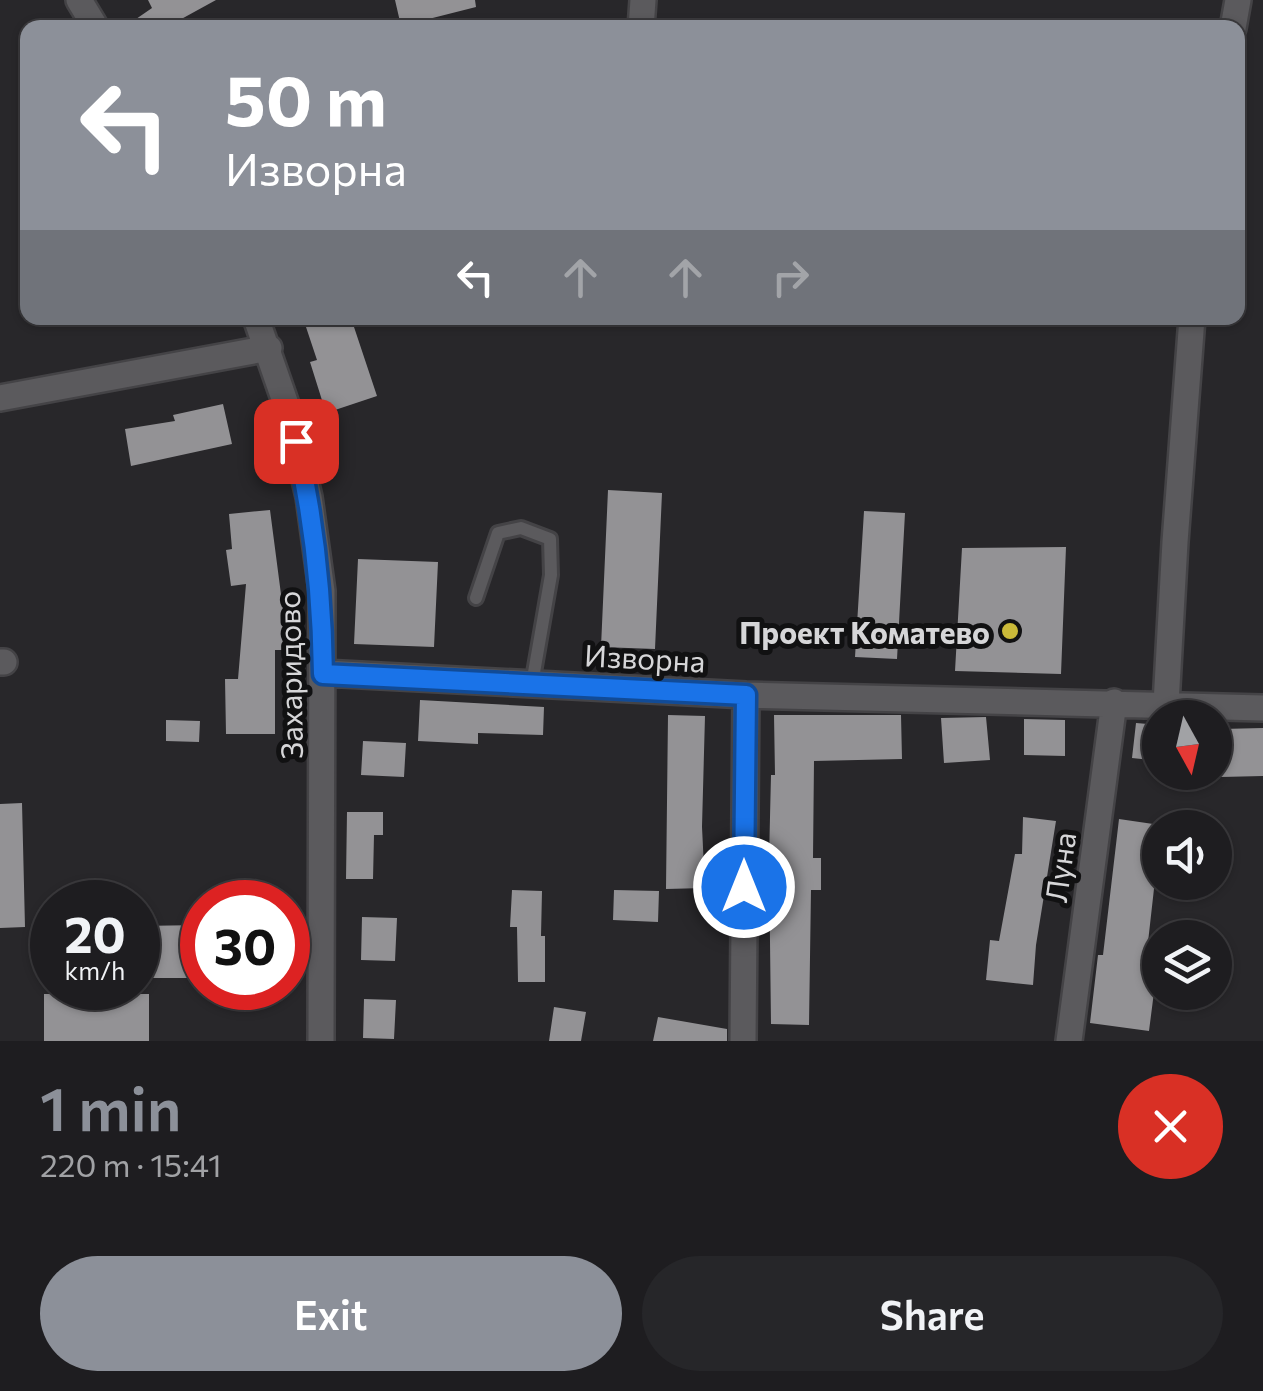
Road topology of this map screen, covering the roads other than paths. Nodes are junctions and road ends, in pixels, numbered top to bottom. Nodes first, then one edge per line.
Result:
1 (259, 325) edge
2 (1191, 325) edge
3 (269, 348) junction
4 (0, 398) edge
5 (476, 598) dead end
6 (323, 674) junction
7 (532, 684) junction
8 (746, 695) junction
9 (1166, 700) edge
10 (1114, 702) junction
11 (1142, 703) edge
12 (1232, 707) edge
13 (1263, 708) edge
14 (321, 1041) edge
15 (743, 1041) edge
16 (1069, 1041) edge

1 - 3 street, Захаридово
2 - 9 street
3 - 4 street
3 - 6 street, Захаридово
5 - 7 lane
6 - 7 street, Изворна
6 - 14 street, Захаридово
7 - 8 street, Изворна
8 - 10 street, Изворна
8 - 15 street
10 - 11 street, Изворна
10 - 16 street, Луна
12 - 13 street, Изворна

